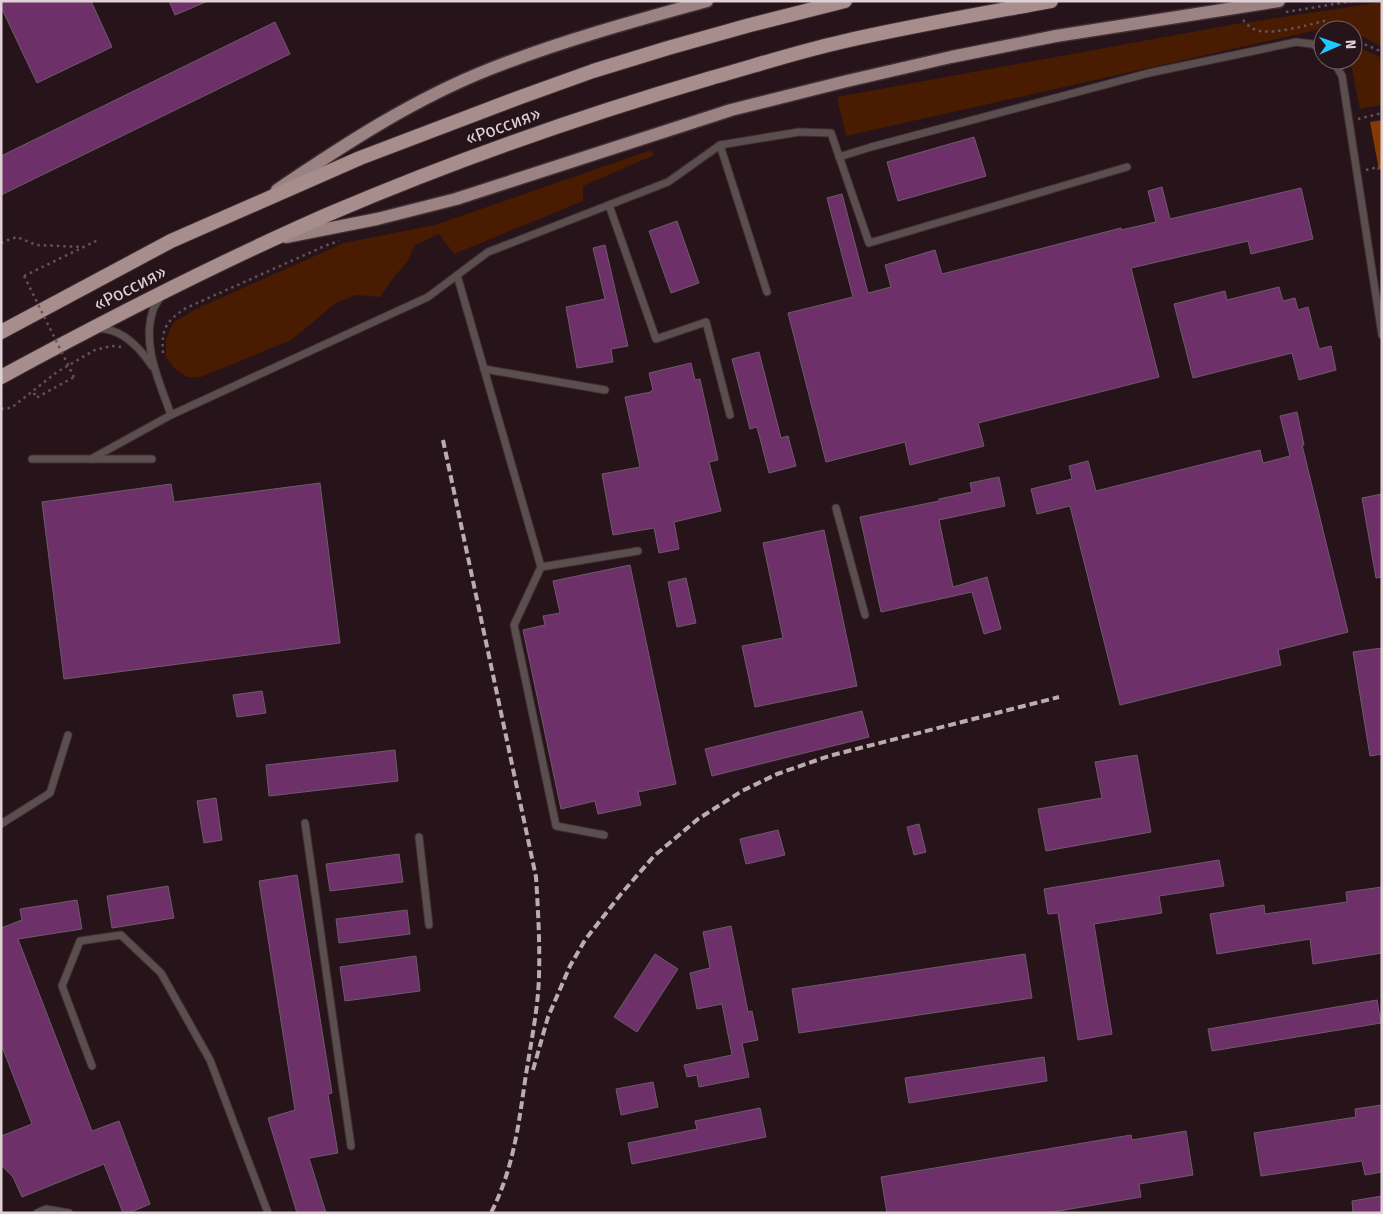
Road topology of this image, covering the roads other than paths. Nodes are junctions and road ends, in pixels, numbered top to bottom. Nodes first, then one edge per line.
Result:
1 (707, 1) edge
2 (845, 1) edge
3 (1051, 1) edge
4 (1214, 1) edge
5 (1279, 1) edge
6 (1205, 12) junction
7 (1313, 45) edge
8 (1339, 70) edge
9 (720, 145) junction
10 (839, 157) junction
11 (1127, 167) dead end
12 (261, 201) junction
13 (609, 205) junction
14 (277, 238) junction
15 (458, 275) junction
16 (164, 291) junction
17 (768, 292) dead end
18 (93, 327) junction
19 (1, 332) edge
20 (1382, 335) edge
21 (484, 369) junction
22 (155, 370) junction
23 (1, 377) edge
24 (605, 390) dead end
25 (171, 415) junction
26 (730, 416) dead end
27 (32, 459) dead end
28 (91, 459) junction
29 (152, 459) dead end
30 (836, 508) dead end
31 (638, 551) dead end
32 (541, 566) junction
33 (865, 615) dead end
34 (68, 735) dead end
35 (305, 823) dead end
36 (1, 824) edge
37 (604, 835) dead end
38 (419, 837) dead end
39 (429, 925) dead end
40 (92, 1066) dead end
41 (351, 1146) dead end
42 (37, 1213) edge
43 (70, 1213) edge
44 (268, 1213) edge

1 - 12 main road
2 - 12 highway, «Россия»
3 - 14 highway, «Россия»
4 - 6 main road
5 - 6 main road
6 - 14 main road
7 - 10 lane
8 - 20 lane
9 - 10 lane
9 - 13 lane
9 - 17 lane
10 - 11 lane
12 - 19 highway, «Россия»
13 - 15 lane
13 - 26 lane
14 - 16 highway, «Россия»
15 - 21 lane
15 - 25 lane
16 - 18 highway, «Россия»
16 - 22 lane
18 - 22 lane
18 - 23 highway, «Россия»
21 - 24 lane
21 - 32 lane
22 - 25 lane
25 - 28 lane
27 - 28 lane
28 - 29 lane
30 - 33 lane
31 - 32 lane
32 - 37 lane
34 - 36 lane
35 - 41 lane
38 - 39 lane
40 - 44 lane
42 - 43 lane

